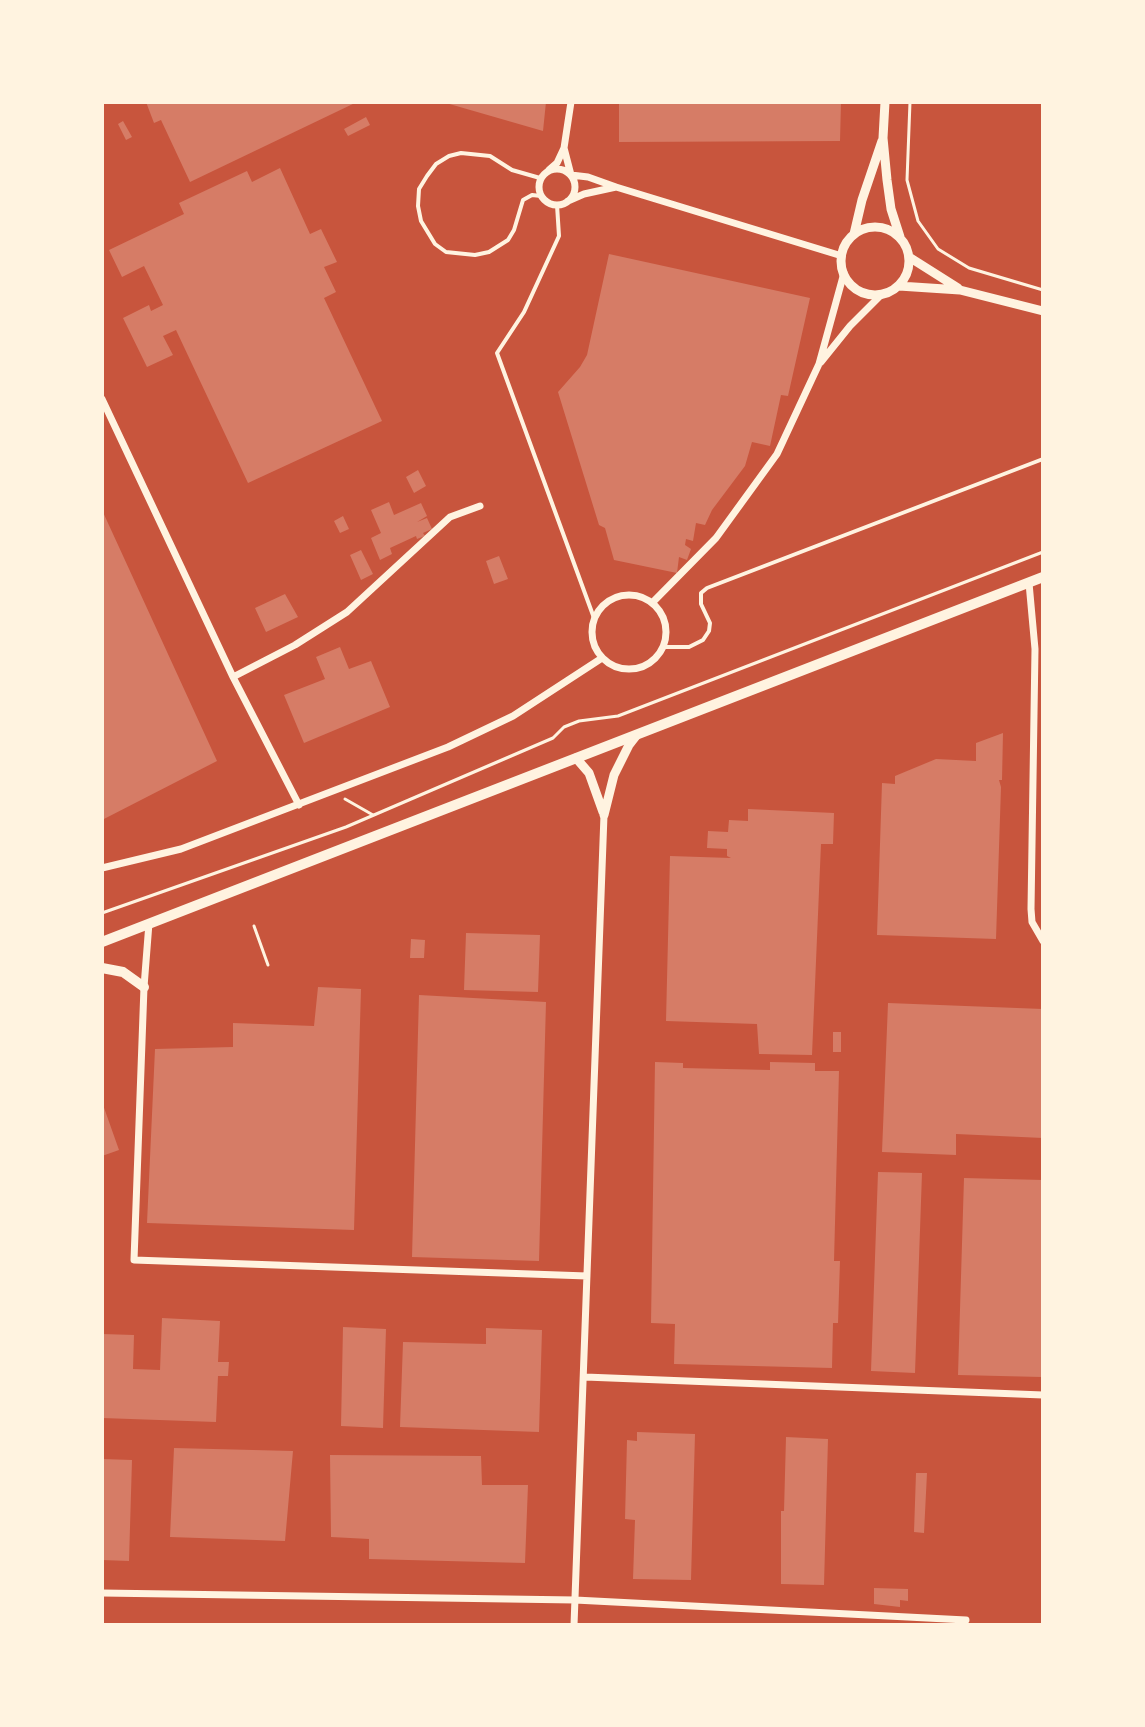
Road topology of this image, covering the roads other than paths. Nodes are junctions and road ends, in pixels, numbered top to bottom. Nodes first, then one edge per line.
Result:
1 (571, 102) edge
2 (885, 102) edge
3 (883, 138) junction
4 (564, 148) junction
5 (549, 170) junction
6 (571, 175) junction
7 (540, 178) junction
8 (616, 187) junction
9 (541, 196) junction
10 (568, 201) junction
11 (557, 205) junction
12 (854, 234) junction
13 (901, 238) junction
14 (842, 256) junction
15 (909, 257) junction
16 (844, 273) junction
17 (899, 286) junction
18 (960, 290) junction
19 (881, 295) junction
20 (1043, 311) edge
21 (819, 364) junction
22 (102, 399) edge
23 (1043, 459) edge
24 (480, 506) dead end
25 (1043, 577) edge
26 (1029, 583) junction
27 (652, 603) junction
28 (594, 618) junction
29 (663, 647) junction
30 (602, 658) junction
31 (233, 677) junction
32 (636, 736) junction
33 (576, 758) junction
34 (299, 805) junction
35 (604, 815) junction
36 (102, 868) edge
37 (149, 923) junction
38 (1043, 941) edge
39 (102, 942) edge
40 (102, 968) edge
41 (144, 987) junction
42 (587, 1276) junction
43 (585, 1377) junction
44 (1043, 1395) edge
45 (102, 1593) edge
46 (575, 1600) junction
47 (966, 1620) dead end
48 (574, 1625) edge

1 - 4 street
2 - 3 street
3 - 12 street
3 - 13 street
4 - 5 street
4 - 6 street
5 - 6 street
5 - 7 street
6 - 8 street
6 - 10 street
7 - 9 street
7 - 9 lane
8 - 10 street
8 - 14 street
9 - 11 street
10 - 11 street
11 - 28 lane
12 - 13 street
12 - 14 street
13 - 15 street
14 - 16 street
15 - 17 street
15 - 18 street
16 - 19 street
16 - 21 street
17 - 18 street
17 - 19 street
18 - 20 street
19 - 21 street
21 - 27 street
22 - 31 street
23 - 29 lane
24 - 31 street
25 - 26 main road
26 - 32 main road
26 - 38 street
27 - 28 street
27 - 29 street
28 - 30 street
29 - 30 street
30 - 34 street
31 - 34 street
32 - 33 main road
32 - 35 street
33 - 35 street
33 - 37 main road
34 - 36 street
35 - 42 street
37 - 39 main road
37 - 41 street
40 - 41 main road
41 - 42 street
42 - 43 street
43 - 44 street
43 - 46 street
45 - 46 street
46 - 47 street
46 - 48 street

